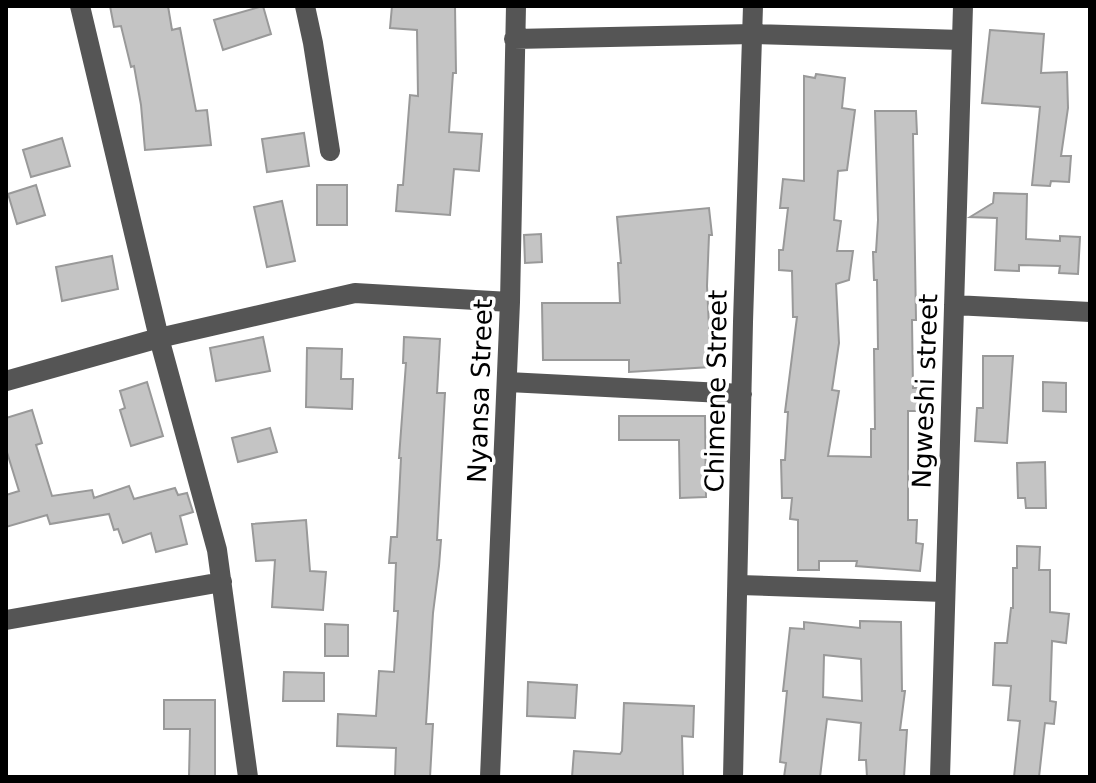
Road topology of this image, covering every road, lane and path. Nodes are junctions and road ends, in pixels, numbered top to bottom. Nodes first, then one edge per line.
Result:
1 (80, 6) edge
2 (305, 6) edge
3 (516, 6) edge
4 (753, 6) edge
5 (963, 6) edge
6 (753, 34) junction
7 (514, 39) junction
8 (962, 40) junction
9 (330, 151) dead end
10 (510, 302) junction
11 (954, 305) junction
12 (1090, 312) edge
13 (159, 338) junction
14 (6, 381) edge
15 (507, 382) junction
16 (742, 394) junction
17 (222, 582) junction
18 (739, 585) junction
19 (944, 592) junction
20 (6, 620) edge
21 (248, 777) edge
22 (490, 777) edge
23 (733, 777) edge
24 (940, 777) edge

1 - 13 street
2 - 9 street
3 - 7 street, Nyansa Street
4 - 6 street, Chimene Street
5 - 8 street, Ngweshi street
6 - 7 street
6 - 8 street
6 - 16 street, Chimene Street
7 - 10 street, Nyansa Street
8 - 11 street, Ngweshi street
10 - 13 street
10 - 15 street, Nyansa Street
11 - 12 street
11 - 19 street, Ngweshi street
13 - 14 street
13 - 17 street
15 - 16 street
15 - 22 street, Nyansa Street
16 - 18 street, Chimene Street
17 - 20 street
17 - 21 street
18 - 19 street
18 - 23 street, Chimene Street
19 - 24 street, Ngweshi street

